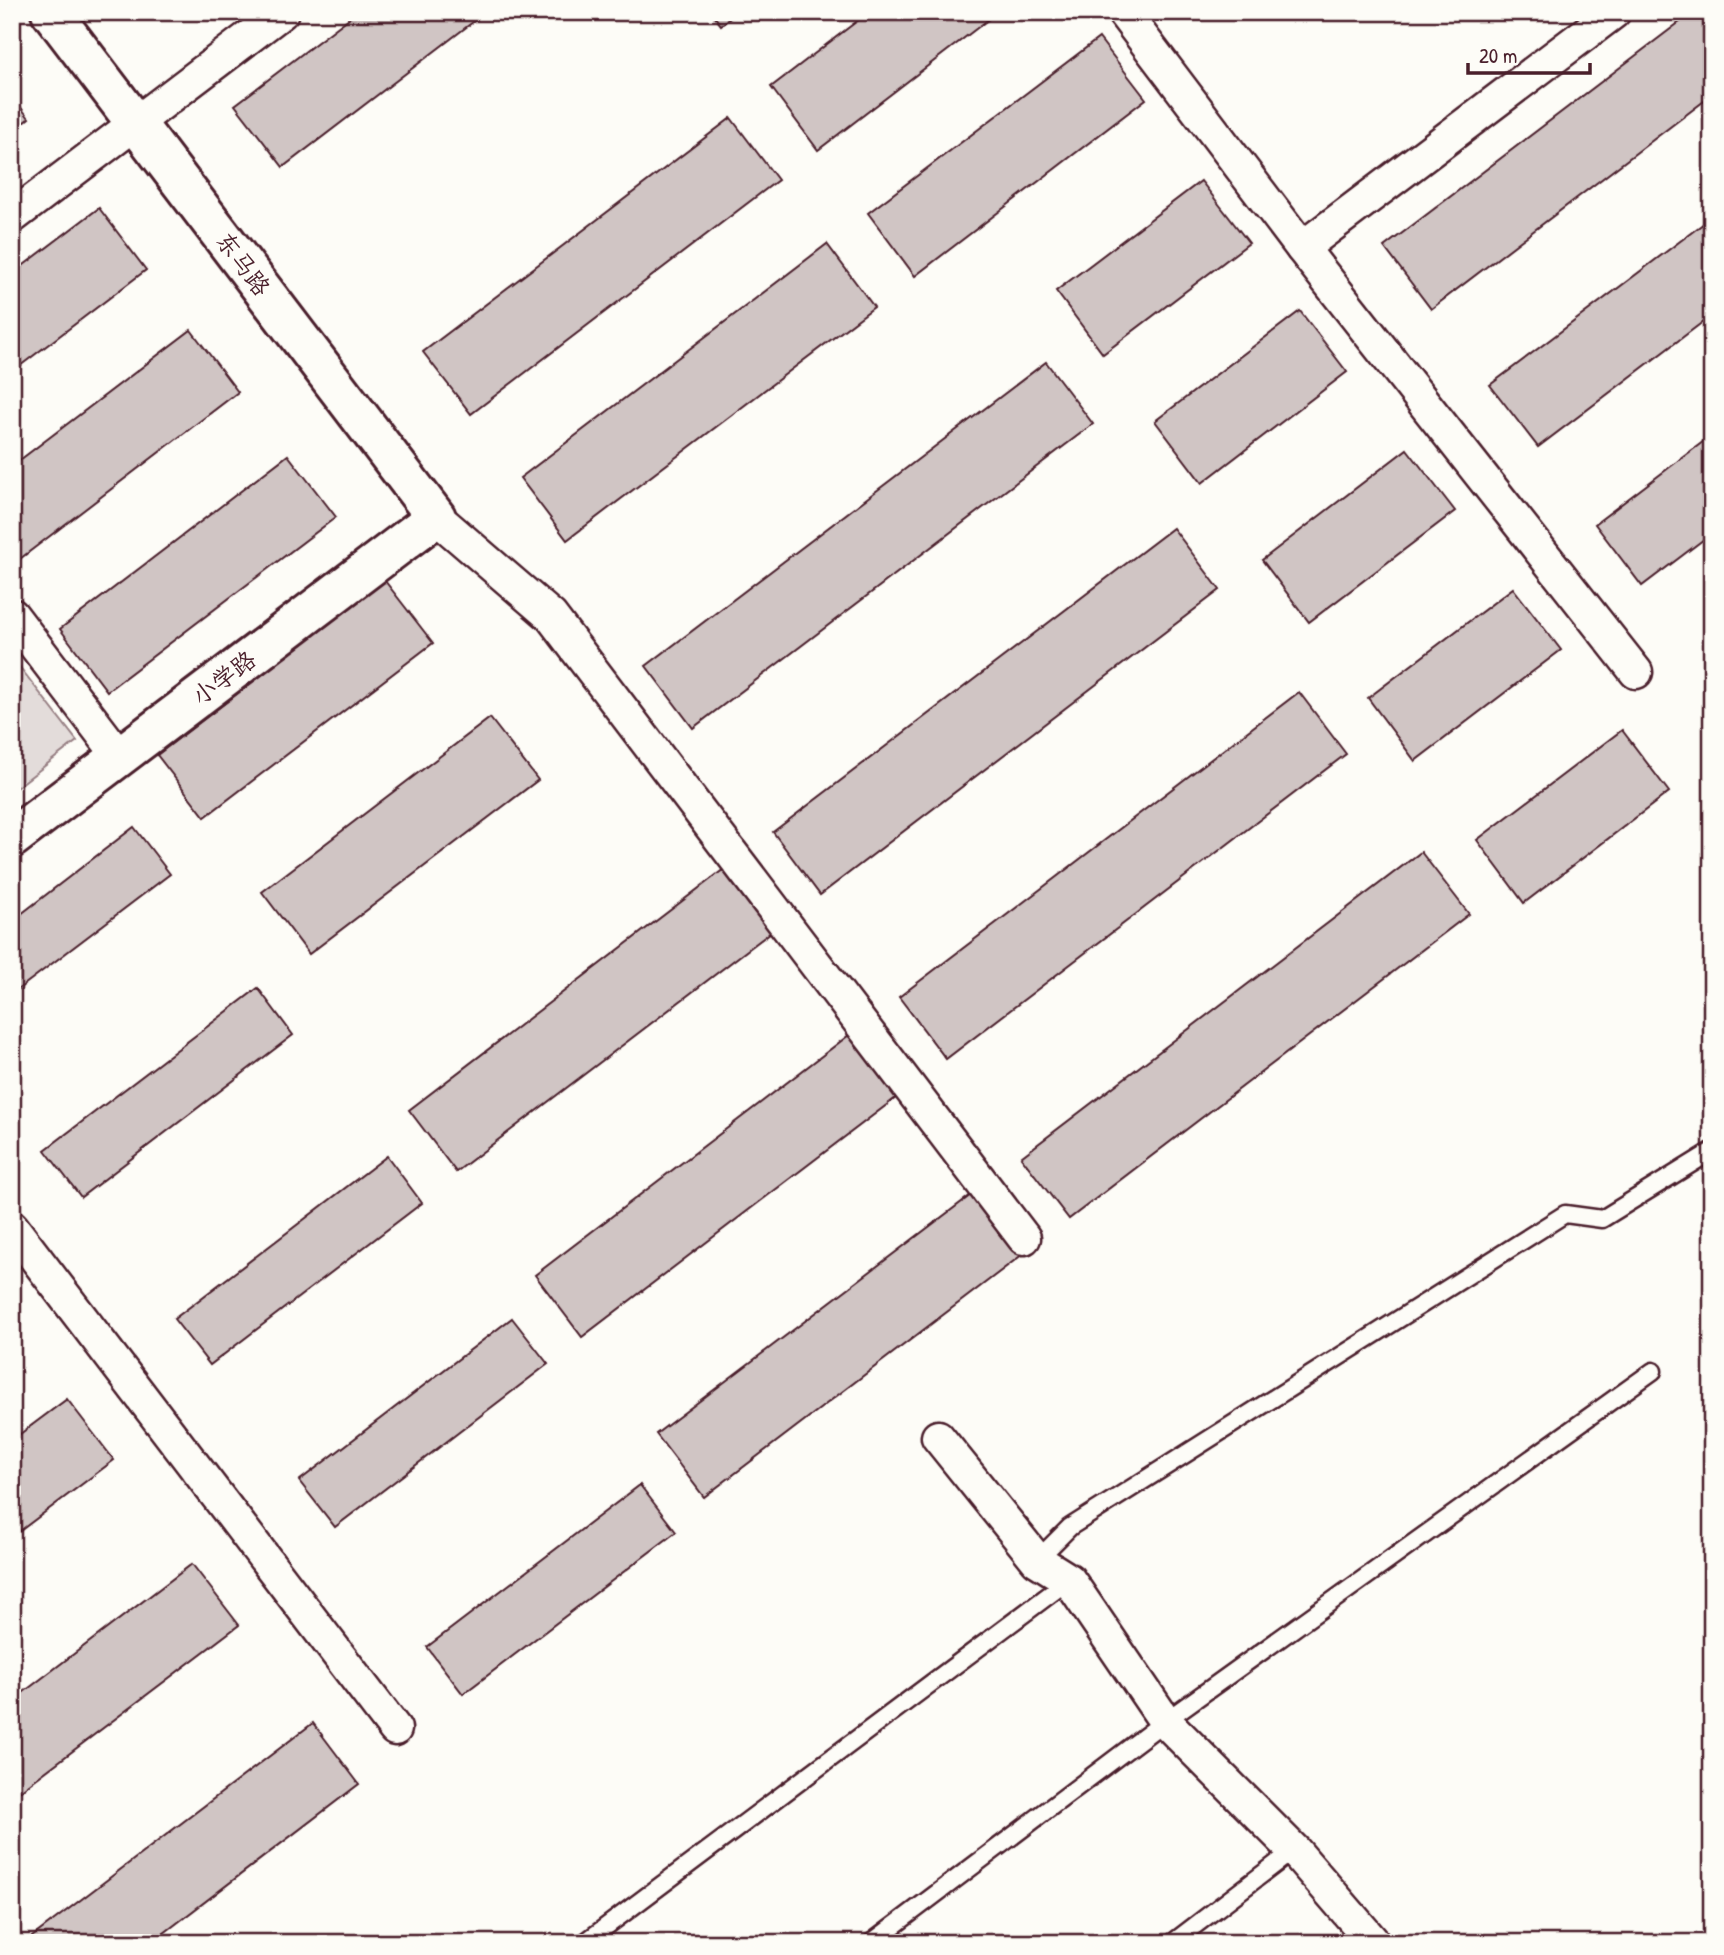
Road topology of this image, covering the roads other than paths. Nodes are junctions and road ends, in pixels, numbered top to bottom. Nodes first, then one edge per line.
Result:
1 (51, 12) edge
2 (282, 12) edge
3 (1123, 12) edge
4 (1614, 12) edge
5 (136, 123) junction
6 (12, 217) edge
7 (1302, 248) junction
8 (436, 517) junction
9 (12, 615) edge
10 (1636, 672) dead end
11 (120, 757) junction
12 (12, 838) edge
13 (1712, 1151) edge
14 (12, 1227) edge
15 (1024, 1238) dead end
16 (1653, 1371) dead end
17 (938, 1437) dead end
18 (1037, 1560) junction
19 (1069, 1580) junction
20 (1165, 1721) junction
21 (395, 1729) dead end
22 (1294, 1850) junction
23 (584, 1943) edge
24 (871, 1943) edge
25 (1172, 1943) edge
26 (1374, 1943) edge

1 - 5 street, 东马路
2 - 5 street
3 - 7 street
4 - 7 street
5 - 6 street
5 - 8 street, 东马路
7 - 10 street
8 - 11 street, 小学路
8 - 15 street
9 - 11 street
11 - 12 street, 小学路
13 - 18 lane
14 - 21 street
16 - 20 lane
17 - 18 street
18 - 19 street
19 - 20 street
19 - 23 lane
20 - 22 street
20 - 24 lane
22 - 25 lane
22 - 26 street

